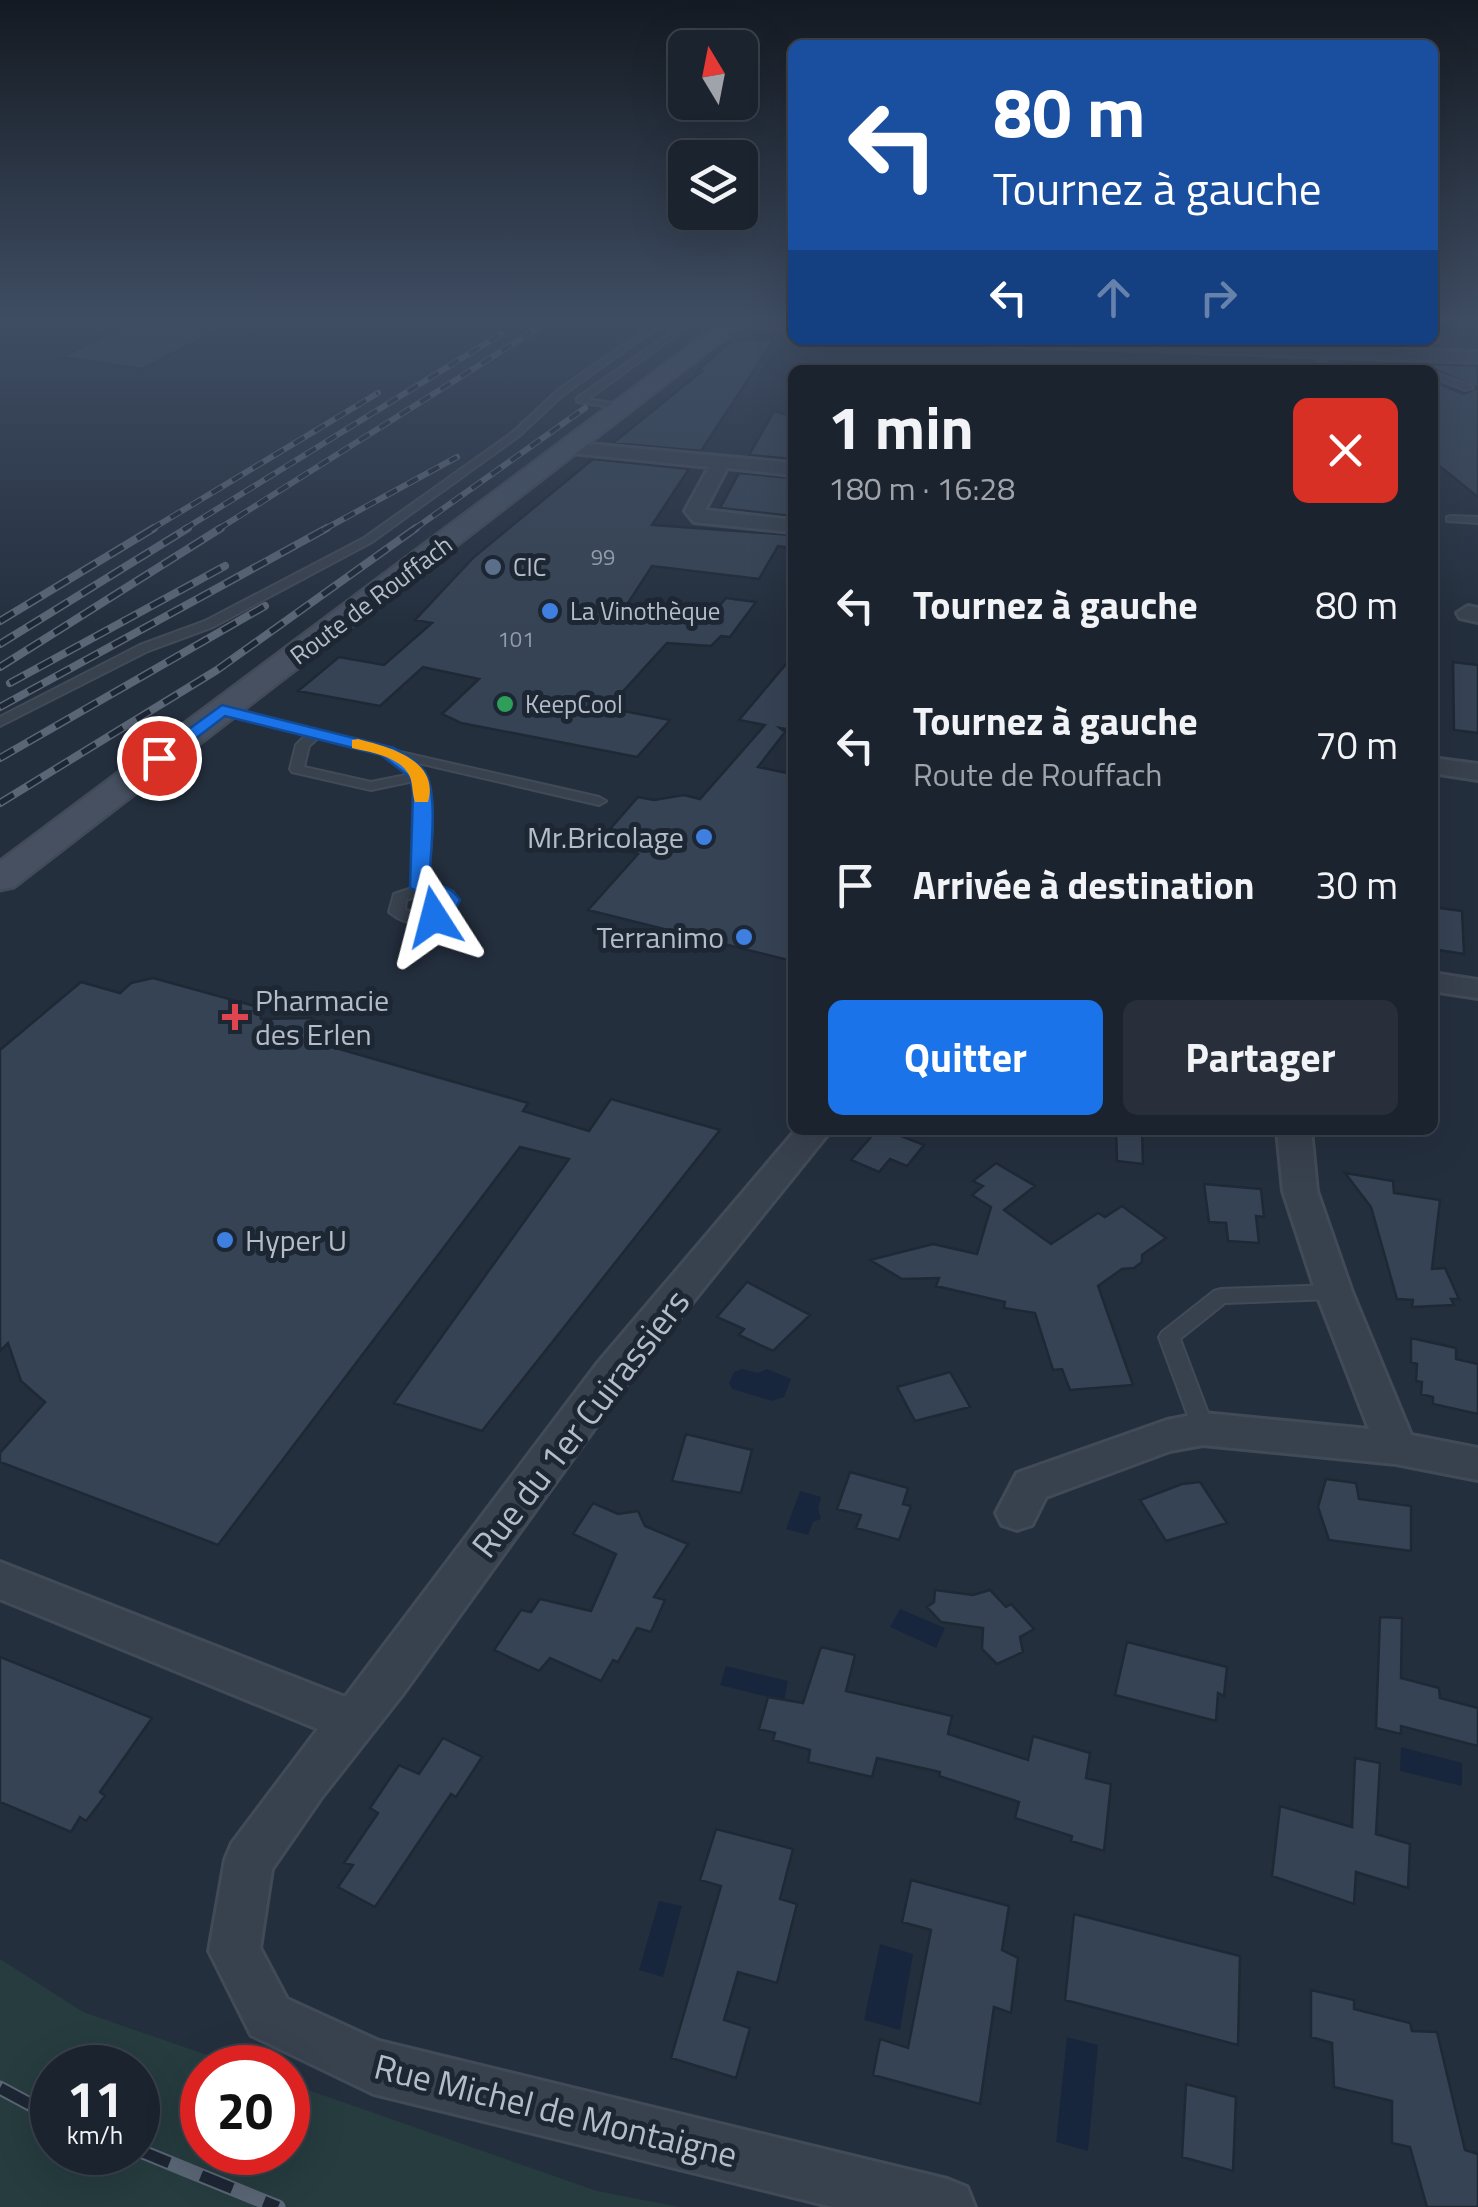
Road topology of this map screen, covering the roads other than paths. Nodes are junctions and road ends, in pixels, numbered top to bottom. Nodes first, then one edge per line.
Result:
1 (530, 421) edge
2 (602, 421) edge
3 (566, 448) junction
4 (720, 463) junction
5 (788, 469) edge
6 (1451, 519) dead end
7 (1478, 520) edge
8 (788, 526) edge
9 (222, 710) junction
10 (0, 722) edge
11 (316, 734) junction
12 (388, 752) junction
13 (1438, 766) edge
14 (1478, 772) edge
15 (418, 776) junction
16 (599, 801) dead end
17 (0, 879) edge
18 (420, 888) dead end
19 (1438, 983) edge
20 (1478, 989) edge
21 (810, 1135) edge
22 (1294, 1135) edge
23 (1334, 1292) junction
24 (1203, 1428) junction
25 (1396, 1448) junction
26 (1478, 1464) edge
27 (1017, 1513) dead end
28 (0, 1580) edge
29 (353, 1722) junction
30 (946, 2207) edge

1 - 10 lane
2 - 3 main road, Route de Rouffach
3 - 4 street
3 - 9 main road, Route de Rouffach
4 - 5 street
4 - 8 street
6 - 7 lane
9 - 11 lane
9 - 17 main road, Route de Rouffach
11 - 12 lane
11 - 15 lane
12 - 15 lane
12 - 16 lane
13 - 14 street
15 - 18 lane
19 - 20 street
21 - 29 street, Rue du 1er Cuirassiers
22 - 23 street
23 - 24 lane
23 - 25 street
24 - 25 street
24 - 27 street
25 - 26 street
28 - 29 street
29 - 30 street, Rue Michel de Montaigne

